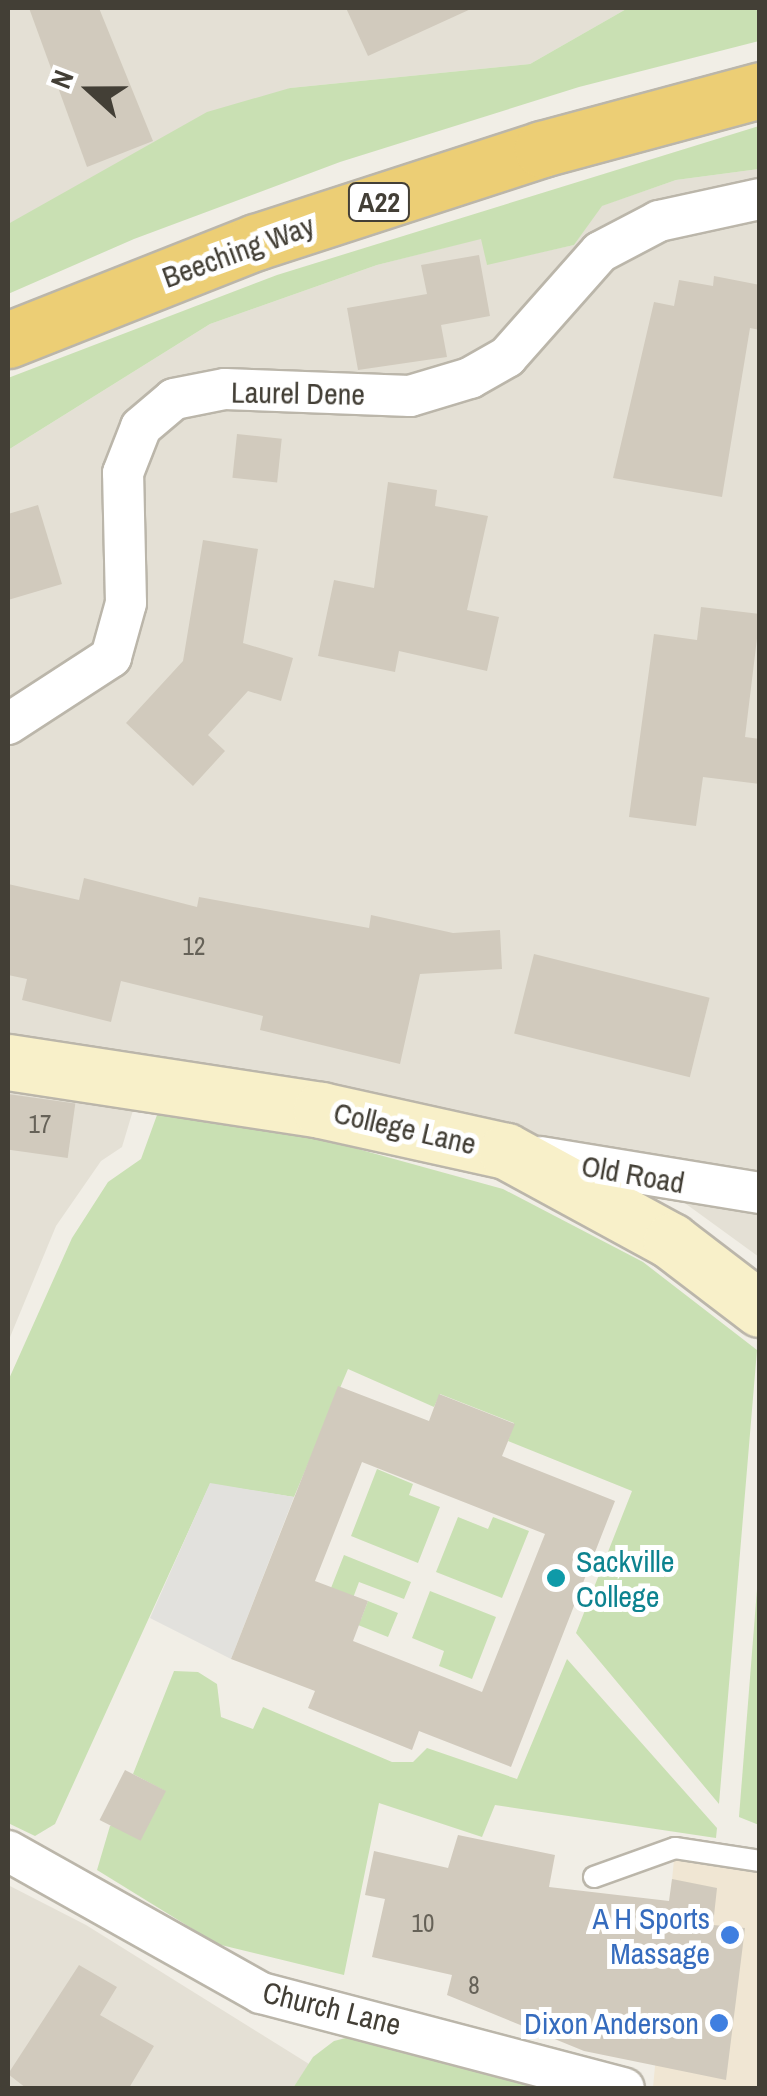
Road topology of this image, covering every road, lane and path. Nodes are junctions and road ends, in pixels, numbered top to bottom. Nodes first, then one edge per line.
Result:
1 (760, 90) edge
2 (760, 199) edge
3 (8, 340) edge
4 (8, 724) edge
5 (8, 1062) edge
6 (506, 1151) junction
7 (760, 1194) edge
8 (760, 1309) edge
9 (760, 1861) edge
10 (13, 1866) edge
11 (594, 1877) dead end
12 (624, 2088) edge

1 - 3 highway, Beeching Way / A22
2 - 4 street, Laurel Dene
5 - 6 main road, College Lane
6 - 7 street, Old Road
6 - 8 main road, College Lane
9 - 11 lane
10 - 12 street, Church Lane

